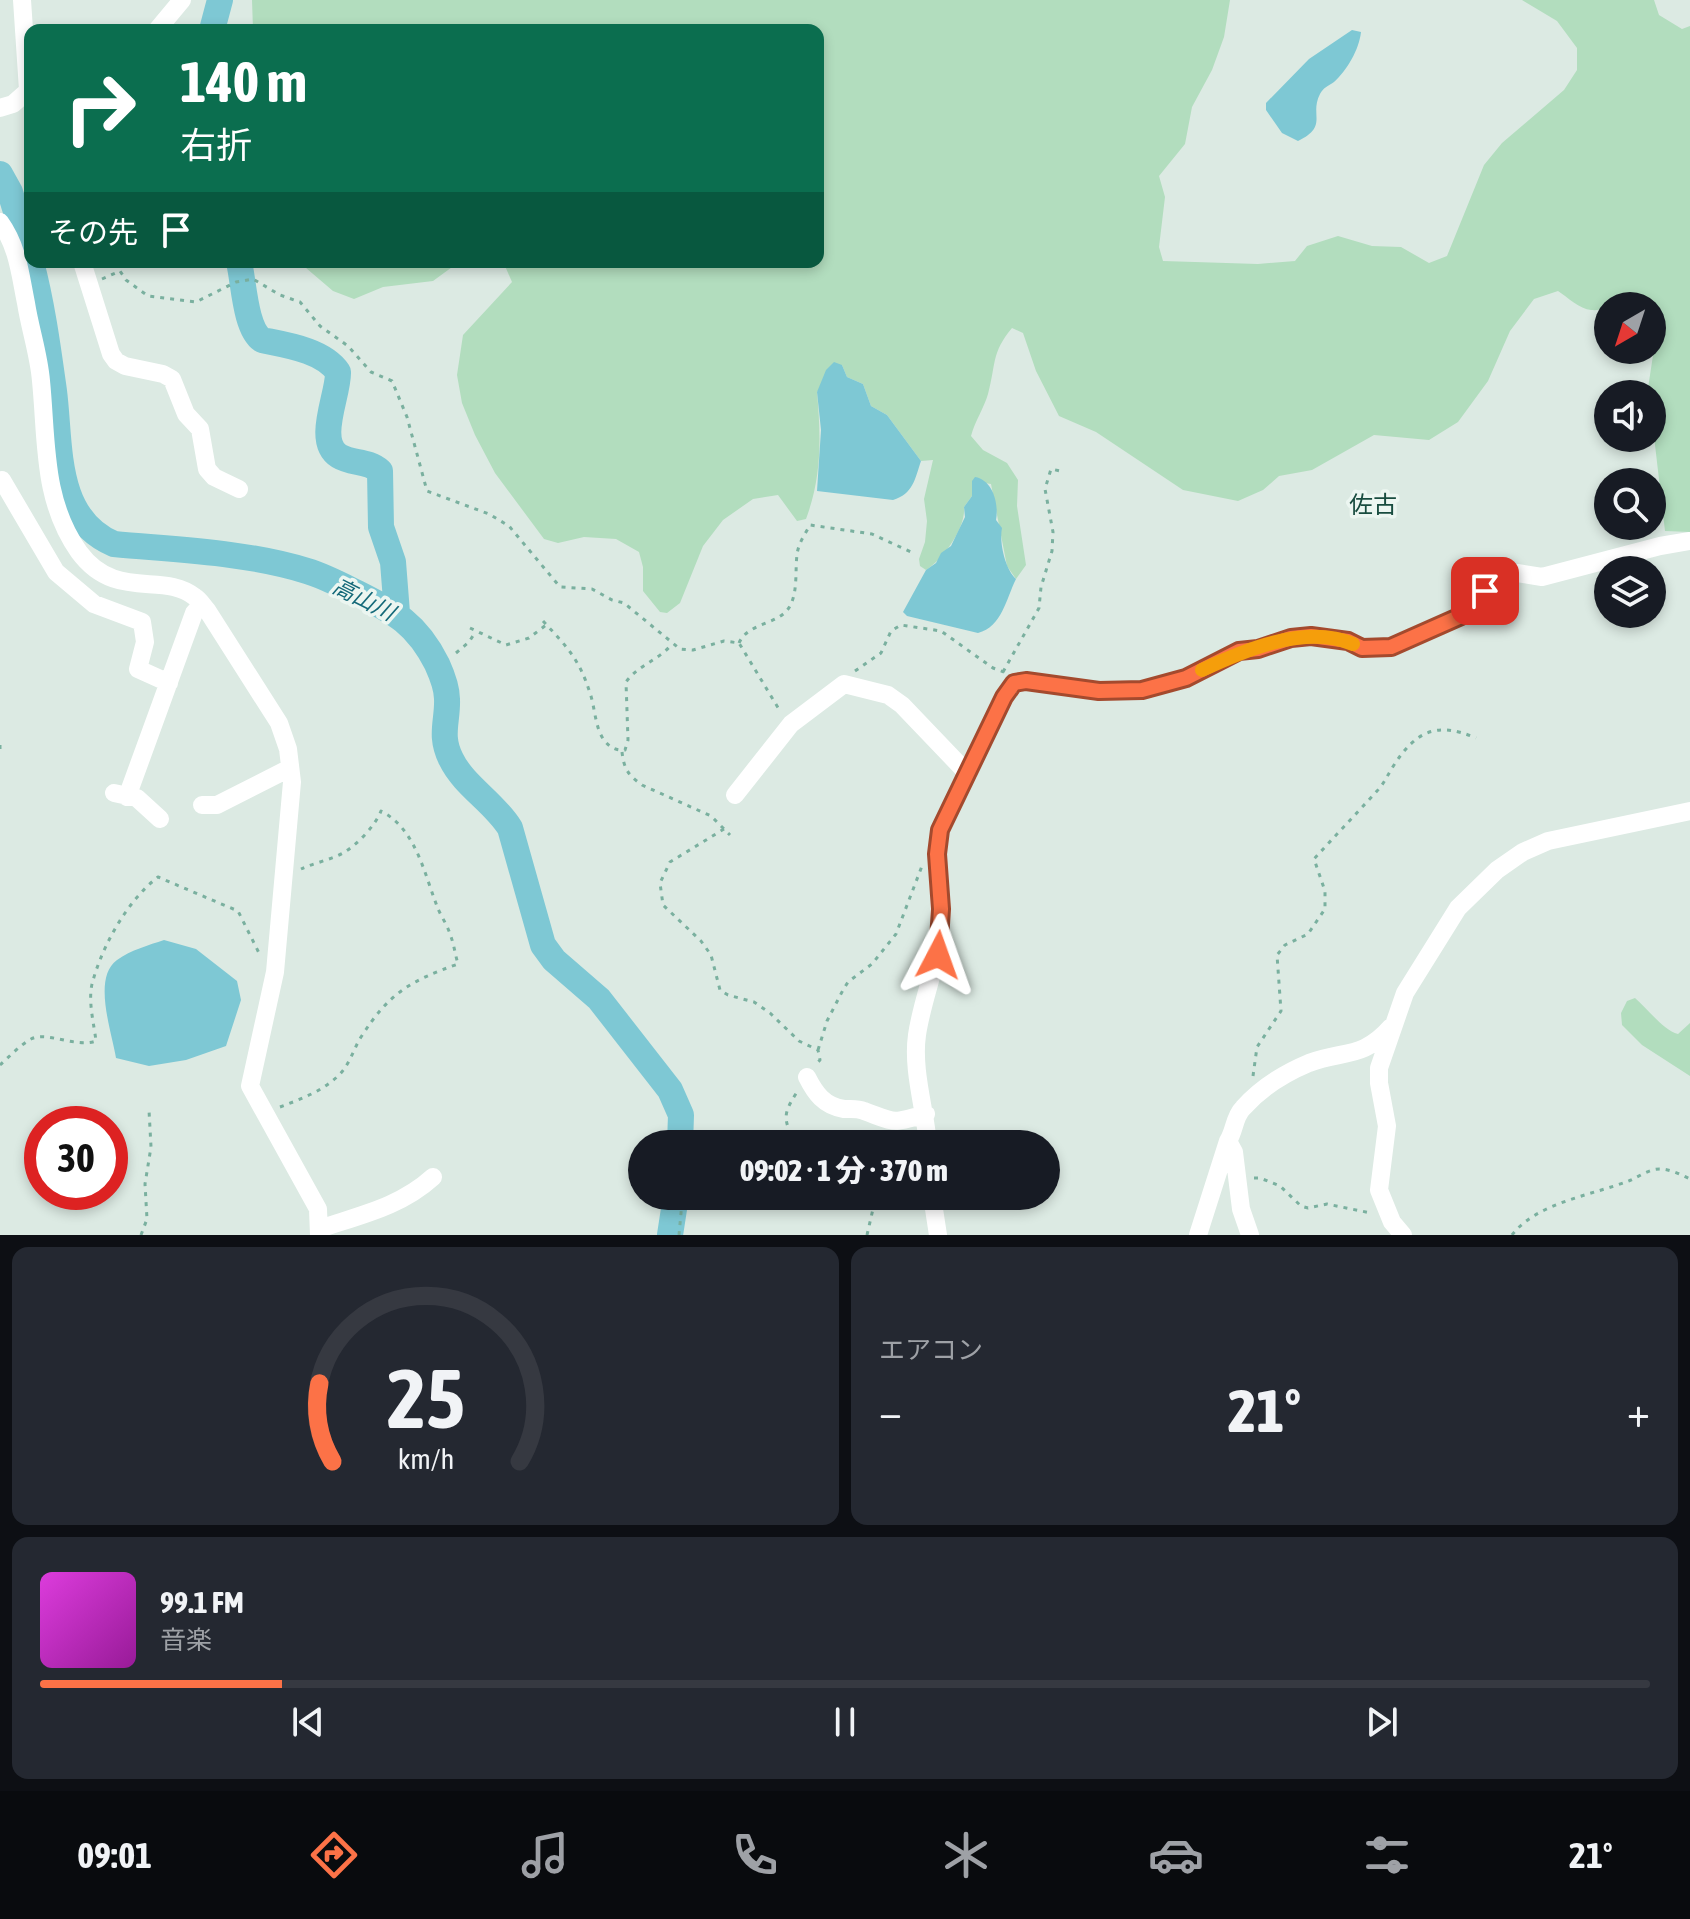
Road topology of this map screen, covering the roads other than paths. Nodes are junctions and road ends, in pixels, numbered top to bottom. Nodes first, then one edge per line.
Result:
1 (22, 0) edge
2 (182, 0) edge
3 (162, 24) edge
4 (24, 26) edge
5 (24, 94) edge
6 (0, 108) edge
7 (0, 222) edge
8 (24, 261) edge
9 (27, 268) edge
10 (84, 268) edge
11 (2, 480) dead end
12 (239, 489) dead end
13 (1690, 541) edge
14 (202, 604) junction
15 (169, 683) junction
16 (290, 768) junction
17 (968, 774) junction
18 (735, 795) dead end
19 (202, 805) dead end
20 (1690, 811) edge
21 (160, 819) dead end
22 (1396, 1022) junction
23 (807, 1077) road end
24 (926, 1114) junction
25 (927, 1130) edge
26 (1228, 1141) junction
27 (433, 1177) dead end
28 (934, 1210) edge
29 (1398, 1229) edge
30 (319, 1232) edge
31 (938, 1235) edge
32 (1198, 1235) edge
33 (1250, 1235) edge

1 - 4 street
2 - 3 street
5 - 6 street
7 - 8 street
9 - 14 street
10 - 12 street
11 - 15 street
13 - 17 street
14 - 15 street
14 - 16 street
15 - 21 street
16 - 19 street
16 - 30 street
17 - 18 street
17 - 24 street
20 - 22 street
22 - 26 street
22 - 29 street
23 - 24 street
24 - 25 street
26 - 32 street
26 - 33 street
27 - 30 street
28 - 31 street

